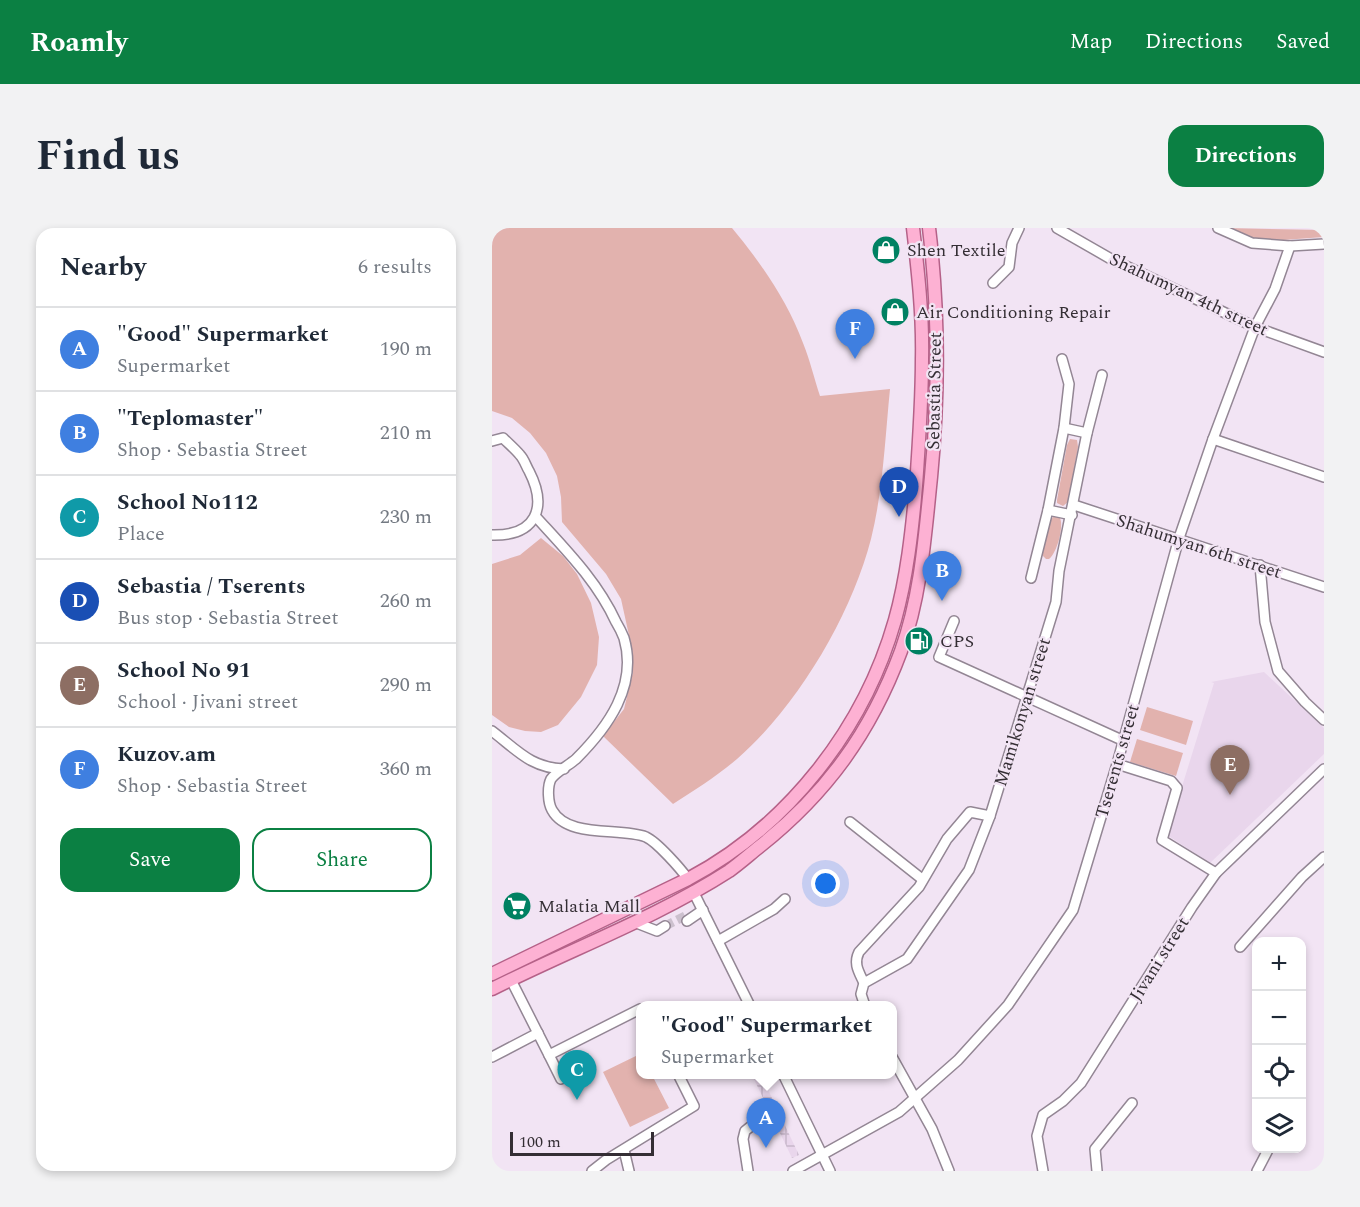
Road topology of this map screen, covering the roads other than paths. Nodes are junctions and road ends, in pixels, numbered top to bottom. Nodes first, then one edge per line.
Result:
1 (913, 228) edge
2 (929, 228) edge
3 (1018, 228) edge
4 (1057, 228) edge
5 (1218, 228) edge
6 (1324, 244) edge
7 (1290, 246) junction
8 (993, 283) dead end
9 (1255, 327) junction
10 (1324, 352) edge
11 (1062, 359) dead end
12 (1102, 375) dead end
13 (1064, 428) junction
14 (1087, 434) junction
15 (1213, 438) junction
16 (492, 441) edge
17 (1324, 477) edge
18 (1048, 510) junction
19 (1073, 510) junction
20 (536, 518) junction
21 (492, 535) edge
22 (1179, 538) junction
23 (1260, 565) junction
24 (1031, 578) dead end
25 (1324, 587) edge
26 (954, 621) dead end
27 (1026, 696) junction
28 (1324, 720) edge
29 (492, 731) edge
30 (1124, 741) junction
31 (1117, 764) junction
32 (564, 769) junction
33 (1324, 769) edge
34 (990, 816) junction
35 (850, 822) dead end
36 (1324, 857) edge
37 (1216, 873) junction
38 (688, 879) junction
39 (922, 879) junction
40 (693, 891) junction
41 (785, 899) dead end
42 (701, 908) junction
43 (686, 919) tunnel mouth
44 (634, 922) junction
45 (664, 930) tunnel mouth
46 (718, 941) junction
47 (1240, 947) dead end
48 (492, 974) edge
49 (511, 980) junction
50 (864, 983) junction
51 (492, 989) edge
52 (748, 1001) edge
53 (864, 1001) edge
54 (636, 1011) edge
55 (538, 1033) junction
56 (549, 1054) junction
57 (492, 1057) edge
58 (897, 1066) edge
59 (561, 1079) dead end
60 (680, 1079) edge
61 (785, 1079) edge
62 (915, 1099) junction
63 (1132, 1103) dead end
64 (755, 1123) dead end
65 (624, 1149) junction
66 (1267, 1153) edge
67 (823, 1156) junction
68 (592, 1171) edge
69 (629, 1171) edge
70 (748, 1171) edge
71 (793, 1171) edge
72 (830, 1171) edge
73 (949, 1171) edge
74 (1042, 1171) edge
75 (1097, 1171) edge
76 (1257, 1171) edge

1 - 38 main road, Sebastia Street
2 - 40 main road, Sebastia Street
3 - 8 street
4 - 9 street, Shahumyan 4th street
5 - 7 street
6 - 7 street
7 - 9 street, Tserents street
9 - 10 street, Shahumyan 4th street
9 - 15 street, Tserents street
11 - 13 street
12 - 14 street, Mamikonyan street
13 - 14 street
13 - 18 street
14 - 19 street, Mamikonyan street
15 - 17 street
15 - 22 street, Tserents street
16 - 20 street
18 - 19 street, Shahumyan 6th street
18 - 24 street
19 - 22 street, Shahumyan 6th street
19 - 27 street, Mamikonyan street
20 - 21 street
20 - 32 street
22 - 23 street, Shahumyan 6th street
22 - 30 street, Tserents street
23 - 25 street, Shahumyan 6th street
23 - 28 street
26 - 27 street
27 - 30 street
27 - 34 street, Mamikonyan street
29 - 32 street
30 - 31 street, Tserents street
31 - 37 street
31 - 62 street, Tserents street
32 - 38 street
33 - 37 street, Jivani street
34 - 39 street
34 - 50 street, Mamikonyan street
35 - 39 street
36 - 47 street
37 - 74 street, Jivani street
38 - 48 main road, Sebastia Street
39 - 50 street
40 - 42 street
40 - 44 main road, Sebastia Street
41 - 46 street
42 - 43 street
42 - 46 street
44 - 45 street
44 - 49 main road, Sebastia Street
46 - 52 street
49 - 51 main road, Sebastia Street
49 - 55 street
50 - 53 street
54 - 56 street
55 - 56 street
55 - 57 street
56 - 59 street
58 - 62 street
60 - 65 street
61 - 67 street
62 - 67 street, Tserents street
62 - 73 street
63 - 75 street
64 - 70 street
65 - 68 street
65 - 69 street
66 - 76 street
67 - 71 street, Tserents street
67 - 72 street

